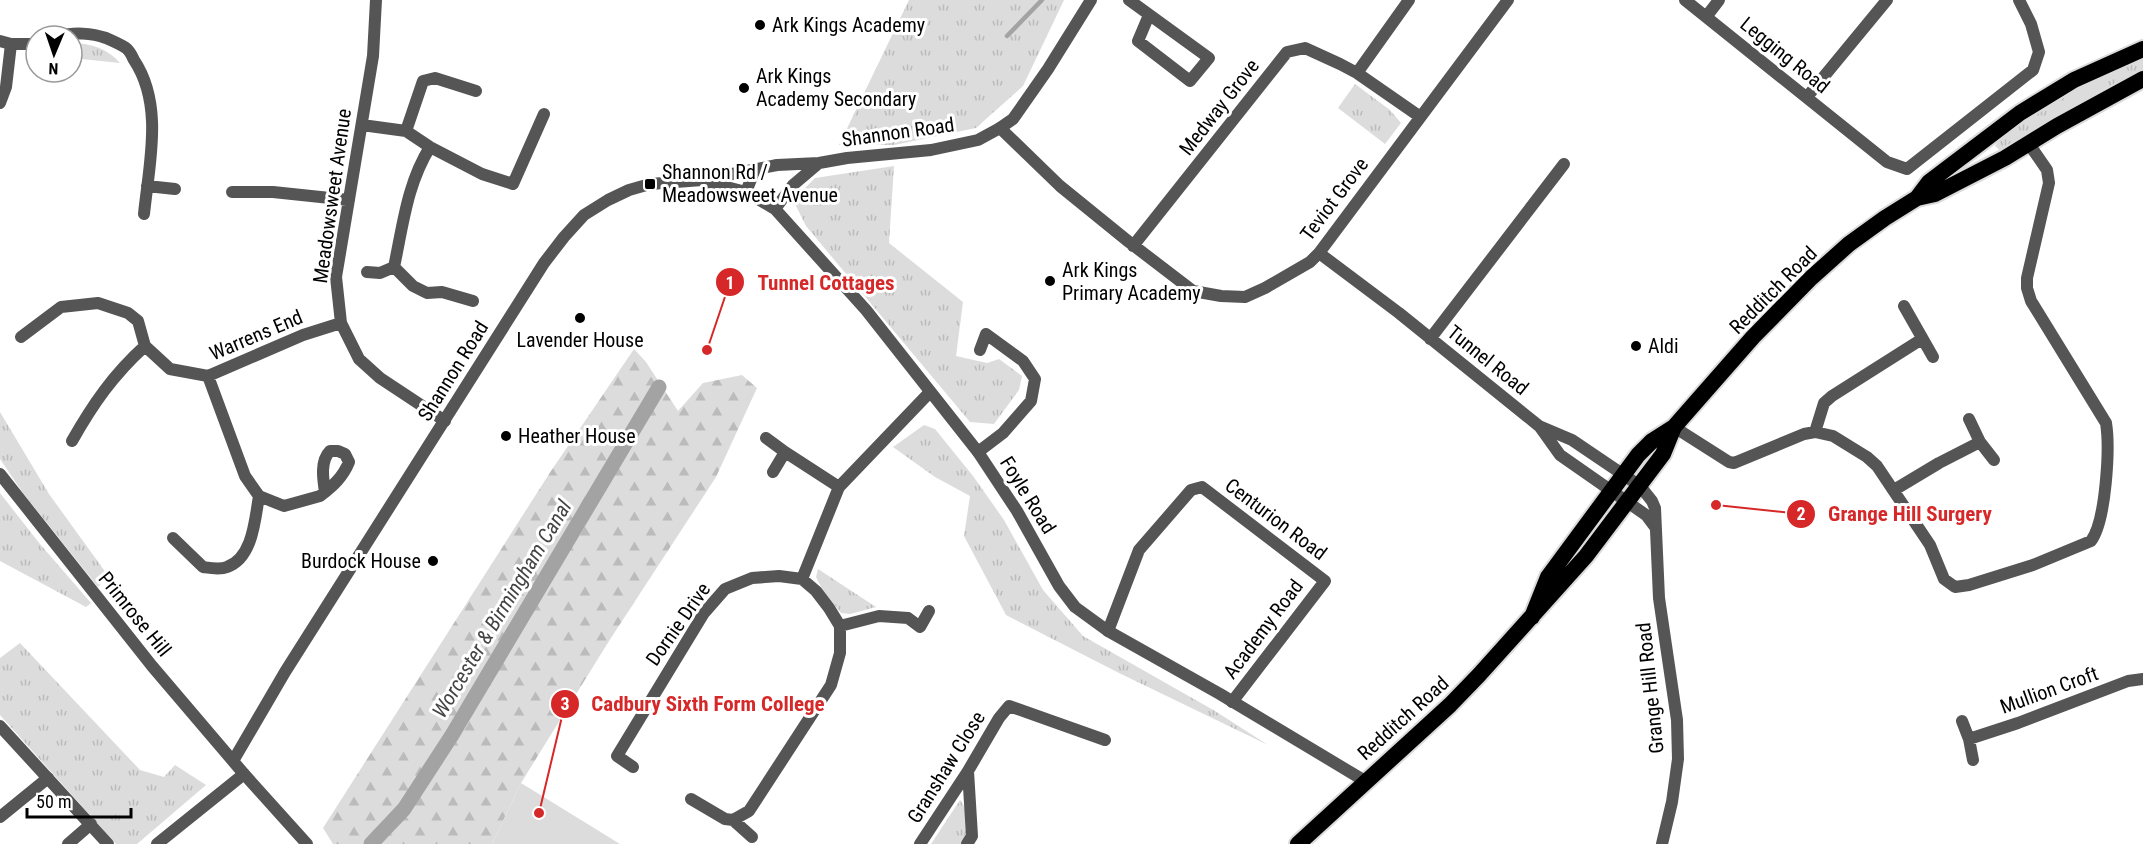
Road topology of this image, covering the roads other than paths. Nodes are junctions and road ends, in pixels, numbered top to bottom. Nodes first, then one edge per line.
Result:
1 (376, 0) edge
2 (1091, 0) edge
3 (1128, 0) edge
4 (1409, 0) edge
5 (1508, 0) edge
6 (1685, 0) edge
7 (1719, 0) edge
8 (1887, 0) edge
9 (2019, 0) edge
10 (1149, 15) junction
11 (1706, 17) junction
12 (84, 34) edge
13 (5, 42) edge
14 (24, 43) edge
15 (2143, 49) edge
16 (1357, 73) junction
17 (2143, 79) edge
18 (476, 91) dead end
19 (1807, 97) junction
20 (0, 103) edge
21 (544, 114) dead end
22 (1419, 116) junction
23 (362, 125) junction
24 (1000, 128) junction
25 (406, 131) junction
26 (1992, 136) junction
27 (2029, 144) junction
28 (430, 147) junction
29 (2006, 158) junction
30 (819, 163) junction
31 (1564, 164) dead end
32 (777, 165) junction
33 (755, 169) junction
34 (801, 178) junction
35 (702, 180) junction
36 (147, 186) junction
37 (175, 189) dead end
38 (232, 192) dead end
39 (746, 192) junction
40 (1917, 198) junction
41 (348, 200) junction
42 (775, 209) junction
43 (144, 214) dead end
44 (1133, 246) junction
45 (1319, 253) junction
46 (393, 267) junction
47 (367, 272) dead end
48 (473, 301) dead end
49 (1904, 306) dead end
50 (341, 323) junction
51 (21, 337) dead end
52 (1430, 339) junction
53 (1922, 339) junction
54 (145, 346) junction
55 (980, 351) dead end
56 (1933, 357) dead end
57 (208, 376) junction
58 (930, 392) junction
59 (1969, 419) dead end
60 (445, 421) junction
61 (1539, 426) junction
62 (1674, 428) junction
63 (1815, 432) junction
64 (766, 438) dead end
65 (72, 441) dead end
66 (1980, 442) junction
67 (785, 452) junction
68 (978, 452) junction
69 (1994, 460) dead end
70 (773, 472) dead end
71 (1623, 473) junction
72 (0, 474) edge
73 (1640, 486) junction
74 (839, 487) junction
75 (1894, 490) junction
76 (1610, 491) junction
77 (325, 492) dead end
78 (259, 496) junction
79 (1626, 502) junction
80 (1655, 527) junction
81 (173, 538) dead end
82 (802, 579) junction
83 (1325, 581) joint
84 (929, 611) dead end
85 (1532, 617) junction
86 (840, 627) junction
87 (1108, 631) junction
88 (2143, 679) edge
89 (1233, 702) junction
90 (1962, 721) dead end
91 (1, 729) edge
92 (1969, 739) junction
93 (1105, 740) dead end
94 (1973, 760) dead end
95 (233, 761) junction
96 (633, 767) dead end
97 (968, 771) junction
98 (244, 774) junction
99 (48, 778) junction
100 (1365, 781) junction
101 (691, 799) dead end
102 (0, 817) edge
103 (733, 820) junction
104 (91, 824) junction
105 (752, 837) dead end
106 (68, 844) edge
107 (108, 844) edge
108 (157, 844) edge
109 (307, 844) edge
110 (921, 844) edge
111 (967, 844) edge
112 (1298, 844) edge
113 (1662, 844) edge

1 - 23 street, Meadowsweet Avenue
2 - 24 street, Shannon Road
3 - 10 street
4 - 16 street
5 - 22 street, Teviot Grove
6 - 11 street, Legging Road
7 - 11 street
8 - 19 street
9 - 19 street, Legging Road
10 - 10 street
11 - 19 street, Legging Road
12 - 36 street
13 - 14 street
13 - 20 street
15 - 26 highway, Redditch Road
16 - 22 street, Medway Grove
16 - 44 street, Medway Grove
17 - 27 highway, Redditch Road
18 - 25 street
21 - 28 street
22 - 45 street, Teviot Grove
23 - 25 street
23 - 41 street, Meadowsweet Avenue
24 - 30 street, Shannon Road
24 - 44 street, Teviot Grove
25 - 28 street
26 - 29 highway
26 - 40 highway, Redditch Road
27 - 29 highway, Redditch Road
27 - 75 street
28 - 46 street
29 - 40 highway, Redditch Road
30 - 32 street, Shannon Road
30 - 34 street, Shannon Road
31 - 52 street
32 - 33 street, Shannon Road
32 - 34 street
33 - 35 street, Shannon Road
33 - 39 street
34 - 42 street, Shannon Road
35 - 39 street, Foyle Road
35 - 60 street, Shannon Road
36 - 37 street
36 - 43 street
38 - 41 street
39 - 42 street, Foyle Road
40 - 62 highway, Redditch Road
41 - 50 street, Meadowsweet Avenue
42 - 58 street, Foyle Road
44 - 45 street, Teviot Grove
45 - 52 street, Tunnel Road
46 - 47 street
46 - 48 street
49 - 53 street
50 - 57 street, Warrens End
50 - 60 street, Meadowsweet Avenue
51 - 54 street
52 - 61 street, Tunnel Road
53 - 56 street
53 - 63 street
54 - 57 street
54 - 65 street
55 - 68 street
57 - 78 street, Warrens End
58 - 68 street, Foyle Road
58 - 74 street
59 - 66 street
60 - 95 street, Shannon Road
61 - 71 street, Tunnel Road
61 - 76 street
62 - 63 street
62 - 71 highway, Redditch Road
62 - 73 highway, Redditch Road
63 - 75 street
64 - 67 street
66 - 69 street
66 - 75 street
67 - 70 street
67 - 74 street
68 - 87 street, Foyle Road
71 - 73 street, Tunnel Road
71 - 76 highway, Redditch Road
72 - 95 street, Primrose Hill
73 - 79 highway, Redditch Road
73 - 80 street, Grange Hill Road
74 - 82 street
76 - 79 street
76 - 85 highway, Redditch Road
77 - 78 street
78 - 81 street
79 - 80 street
79 - 85 highway, Redditch Road
80 - 113 street, Grange Hill Road
82 - 86 street
82 - 96 street, Dornie Drive
83 - 87 street, Centurion Road
83 - 89 street, Academy Road
84 - 86 street
85 - 100 highway, Redditch Road
86 - 103 street
87 - 89 street, Foyle Road
88 - 92 street, Mullion Croft
89 - 100 street, Foyle Road
90 - 92 street
91 - 99 street
92 - 94 street
93 - 97 street, Granshaw Close
95 - 98 street, Primrose Hill
97 - 110 street, Granshaw Close
97 - 111 street
98 - 108 street
98 - 109 street, Primrose Hill
99 - 102 street
99 - 104 street
100 - 112 highway, Redditch Road
101 - 103 street
103 - 105 street
104 - 106 street
104 - 107 street

